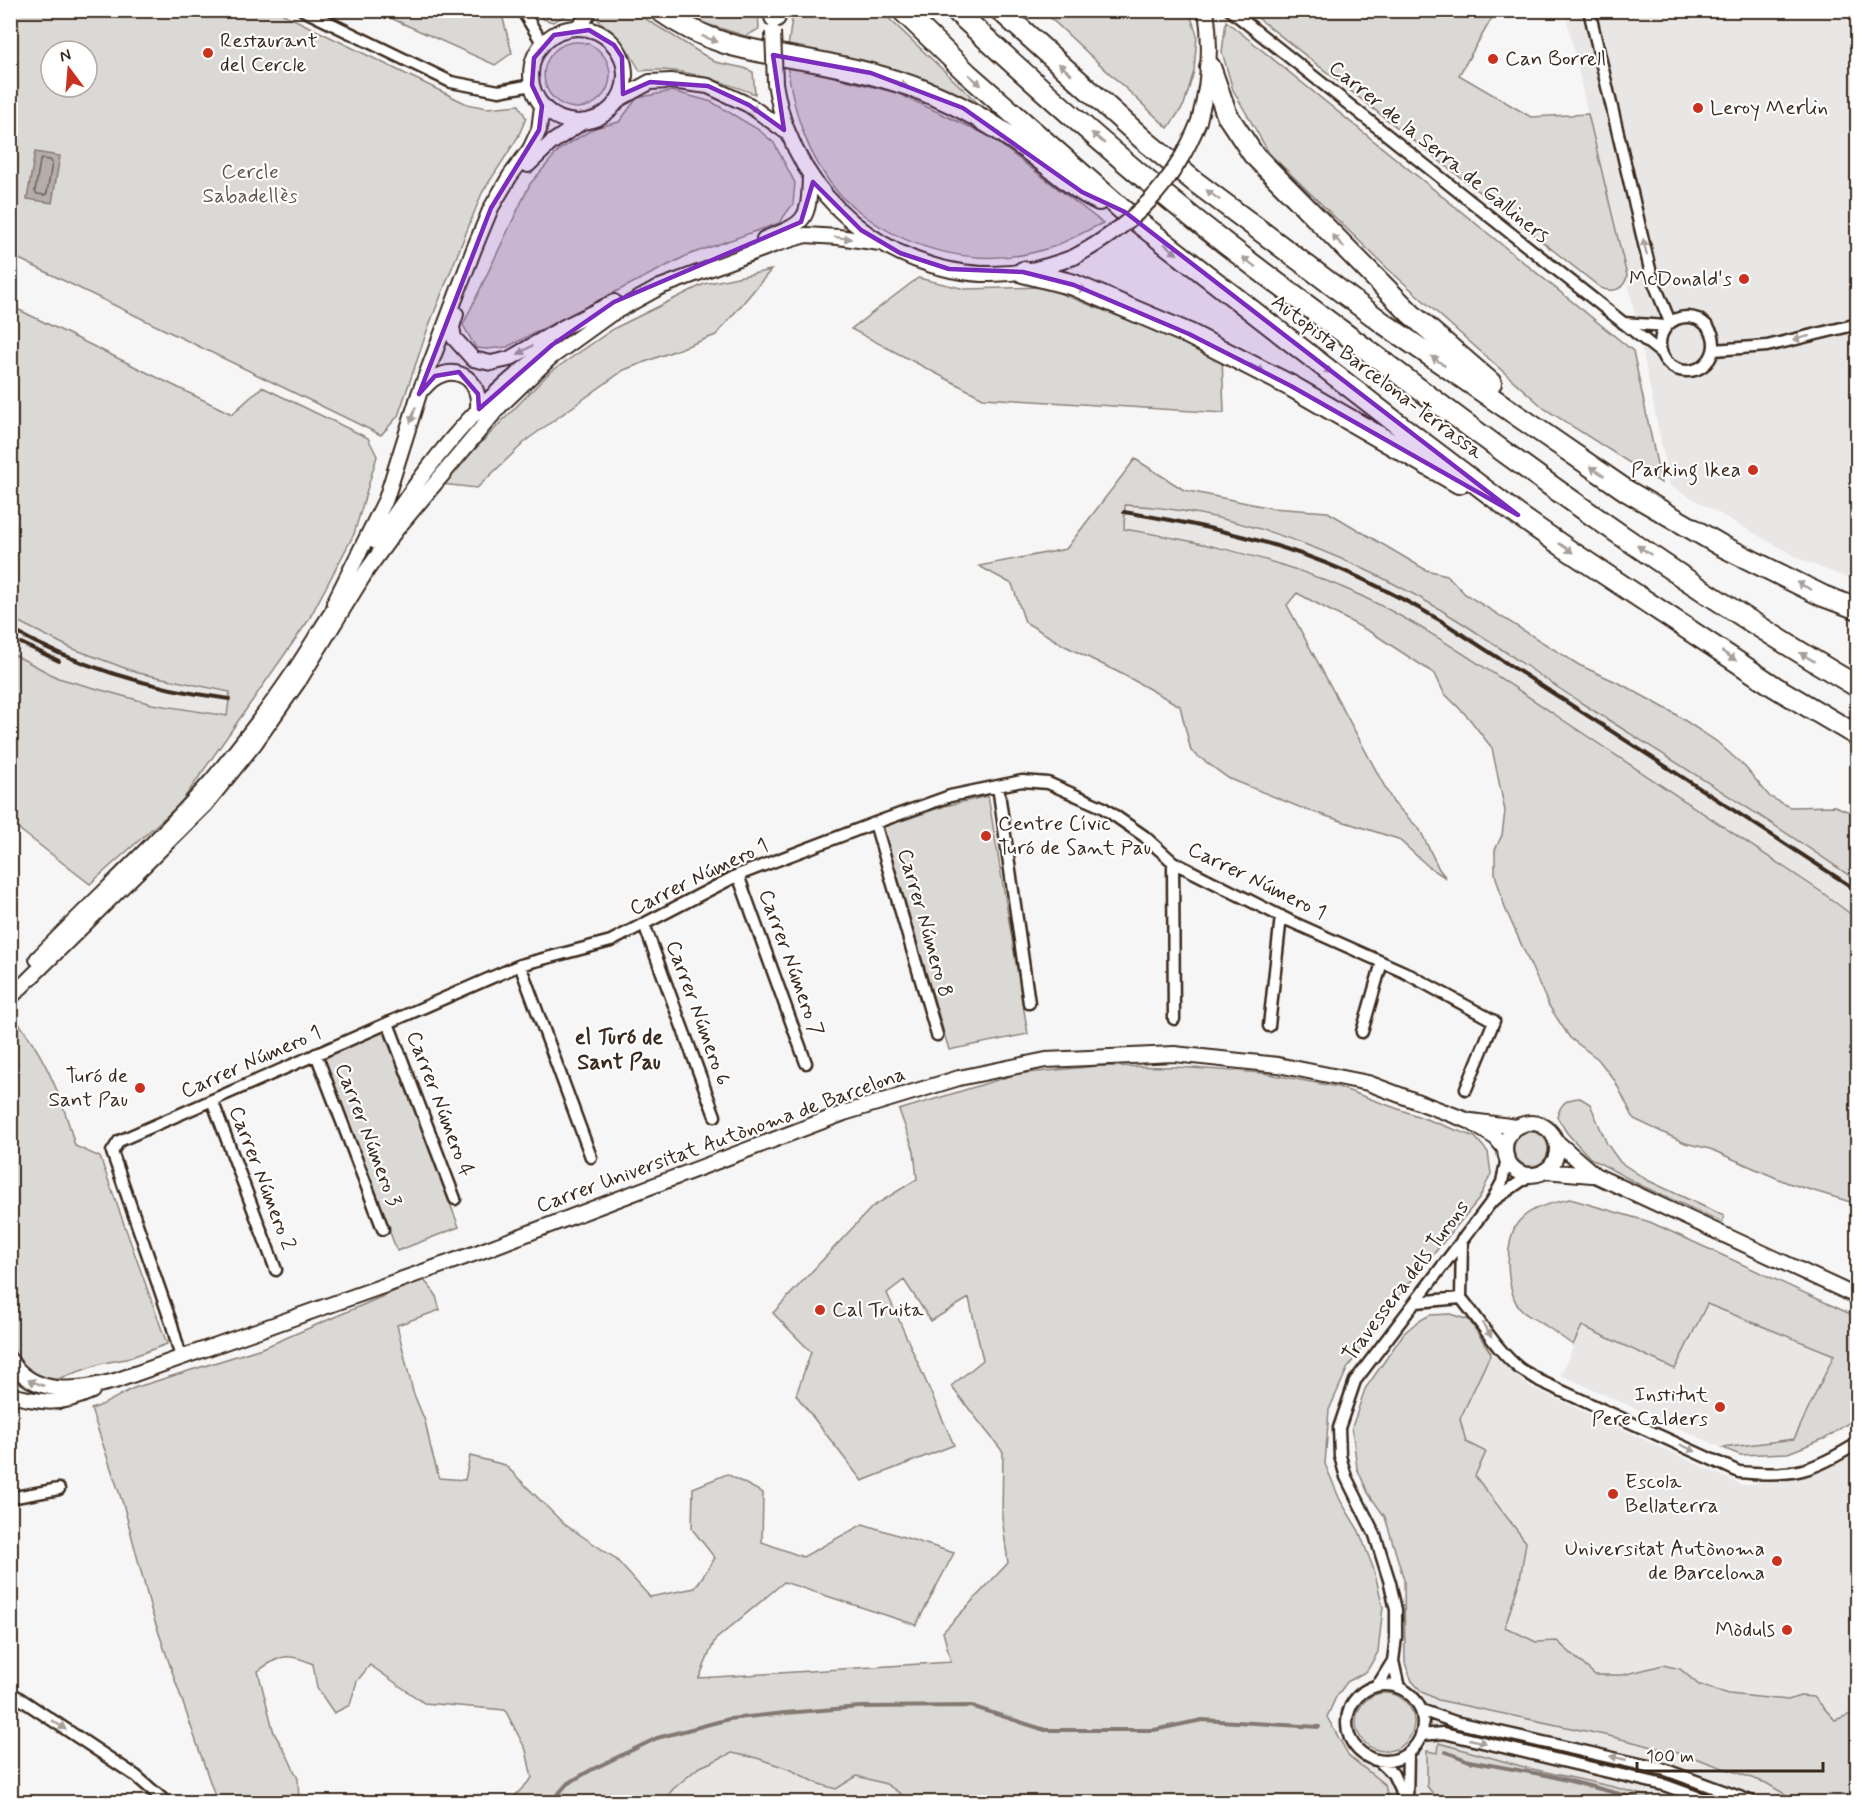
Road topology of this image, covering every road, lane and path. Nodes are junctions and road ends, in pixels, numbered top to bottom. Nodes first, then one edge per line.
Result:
1 (303, 10) edge
2 (522, 10) edge
3 (590, 10) edge
4 (659, 10) edge
5 (902, 10) edge
6 (955, 10) edge
7 (1000, 10) edge
8 (1206, 10) edge
9 (1230, 10) edge
10 (1589, 10) edge
11 (774, 18) edge
12 (576, 28) junction
13 (543, 44) junction
14 (1210, 67) junction
15 (532, 85) junction
16 (619, 99) junction
17 (542, 106) junction
18 (582, 122) junction
19 (788, 134) junction
20 (810, 175) junction
21 (1125, 212) junction
22 (803, 229) junction
23 (880, 243) junction
24 (1023, 272) junction
25 (614, 302) junction
26 (1623, 323) junction
27 (1668, 324) junction
28 (1857, 324) edge
29 (450, 328) junction
30 (1714, 350) junction
31 (1660, 352) junction
32 (419, 394) junction
33 (478, 409) junction
34 (1555, 442) junction
35 (1518, 515) junction
36 (375, 558) junction
37 (1857, 609) edge
38 (327, 618) junction
39 (1857, 687) edge
40 (1857, 736) edge
41 (998, 786) junction
42 (875, 823) junction
43 (1173, 862) junction
44 (738, 875) junction
45 (1281, 916) junction
46 (644, 924) junction
47 (1382, 962) junction
48 (520, 965) junction
49 (10, 986) edge
50 (10, 998) edge
51 (1029, 1003) dead end
52 (1174, 1019) dead end
53 (388, 1023) junction
54 (1269, 1026) dead end
55 (1362, 1032) dead end
56 (937, 1035) dead end
57 (316, 1054) junction
58 (806, 1063) dead end
59 (1466, 1089) dead end
60 (212, 1100) junction
61 (715, 1116) dead end
62 (1469, 1121) junction
63 (1517, 1127) junction
64 (1556, 1141) junction
65 (1506, 1154) junction
66 (591, 1157) dead end
67 (1537, 1173) junction
68 (1595, 1175) junction
69 (454, 1199) dead end
70 (1492, 1202) junction
71 (383, 1229) dead end
72 (1462, 1238) junction
73 (276, 1270) dead end
74 (1857, 1297) edge
75 (1461, 1298) junction
76 (1416, 1302) junction
77 (181, 1358) junction
78 (10, 1360) edge
79 (110, 1382) junction
80 (10, 1395) edge
81 (1857, 1443) edge
82 (59, 1489) dead end
83 (10, 1498) edge
84 (1393, 1661) junction
85 (1374, 1687) junction
86 (1399, 1688) junction
87 (10, 1692) edge
88 (1421, 1710) junction
89 (1421, 1735) junction
90 (1408, 1754) junction
91 (1377, 1760) junction
92 (166, 1803) edge
93 (1407, 1803) edge
94 (1711, 1803) edge
95 (1753, 1803) edge

1 - 15 street
2 - 13 street
3 - 12 street
4 -> 21 highway
5 -> 21 highway, Autopista Barcelona-Terrassa
39 -> 6 highway, Autopista Barcelona-Terrassa
34 -> 7 highway
8 - 14 street
9 - 26 street, Carrer de la Serra de Galliners
27 -> 10 street
11 - 19 street, bridge
12 - 13 street
12 - 16 street
13 - 15 street
14 - 24 street, bridge
34 -> 14 highway
15 - 17 street
16 - 18 street
16 -> 19 street
17 - 18 street
17 - 29 street
18 - 29 street
19 - 20 street
20 - 22 street
20 - 23 street
21 -> 35 highway, Autopista Barcelona-Terrassa
22 -> 23 street
22 - 25 street
22 - 36 street
23 - 24 street
24 -> 35 highway
25 -> 29 street
25 - 33 street
26 - 27 street
26 - 31 street, Carrer de la Serra de Galliners
27 - 30 street
27 - 31 street
28 -> 30 street
29 - 32 street
30 - 31 street
32 - 33 street
32 -> 38 street
33 - 36 street
33 - 38 street
37 -> 34 highway
35 -> 40 highway, Autopista Barcelona-Terrassa
36 - 50 street
38 - 49 street
41 - 42 street, Carrer Número 1
41 - 43 street, Carrer Número 1
41 - 51 street
42 - 44 street, Carrer Número 1
42 - 56 street, Carrer Número 8
43 - 45 street, Carrer Número 1
43 - 52 street
44 - 46 street, Carrer Número 1
44 - 58 street, Carrer Número 7
45 - 47 street, Carrer Número 1
45 - 54 street
46 - 48 street, Carrer Número 1
46 - 61 street, Carrer Número 6
47 - 55 street
47 - 59 street, Carrer Número 1
48 - 53 street, Carrer Número 1
48 - 66 street
53 - 57 street, Carrer Número 1
53 - 69 street, Carrer Número 4
57 - 60 street, Carrer Número 1
57 - 71 street, Carrer Número 3
60 - 73 street, Carrer Número 2
60 - 77 street, Carrer Número 1
62 - 63 street, Carrer Universitat Autònoma de Barcelona
62 - 65 street, Carrer Universitat Autònoma de Barcelona
62 - 77 street, Carrer Universitat Autònoma de Barcelona
63 - 64 street
63 - 65 street
64 - 67 street
64 - 68 street
65 - 67 street
65 - 70 street, Travessera dels Turons
67 - 68 street
67 - 70 street, Travessera dels Turons
68 - 74 street
70 - 72 street, Travessera dels Turons
72 - 75 street
72 - 76 street, Travessera dels Turons
75 - 76 street
75 -> 81 street
76 - 84 street, Travessera dels Turons
77 - 79 street, Carrer Universitat Autònoma de Barcelona
79 -> 78 street, Carrer Universitat Autònoma de Barcelona
79 - 80 street, Carrer Universitat Autònoma de Barcelona
82 - 83 street
84 - 85 street
84 - 86 street, Travessera dels Turons
85 - 86 street
85 - 91 street
86 - 88 street
87 -> 92 street
88 - 89 street
95 -> 88 street
89 - 90 street
89 -> 94 street
90 - 91 street
90 - 93 street
91 - 93 street

